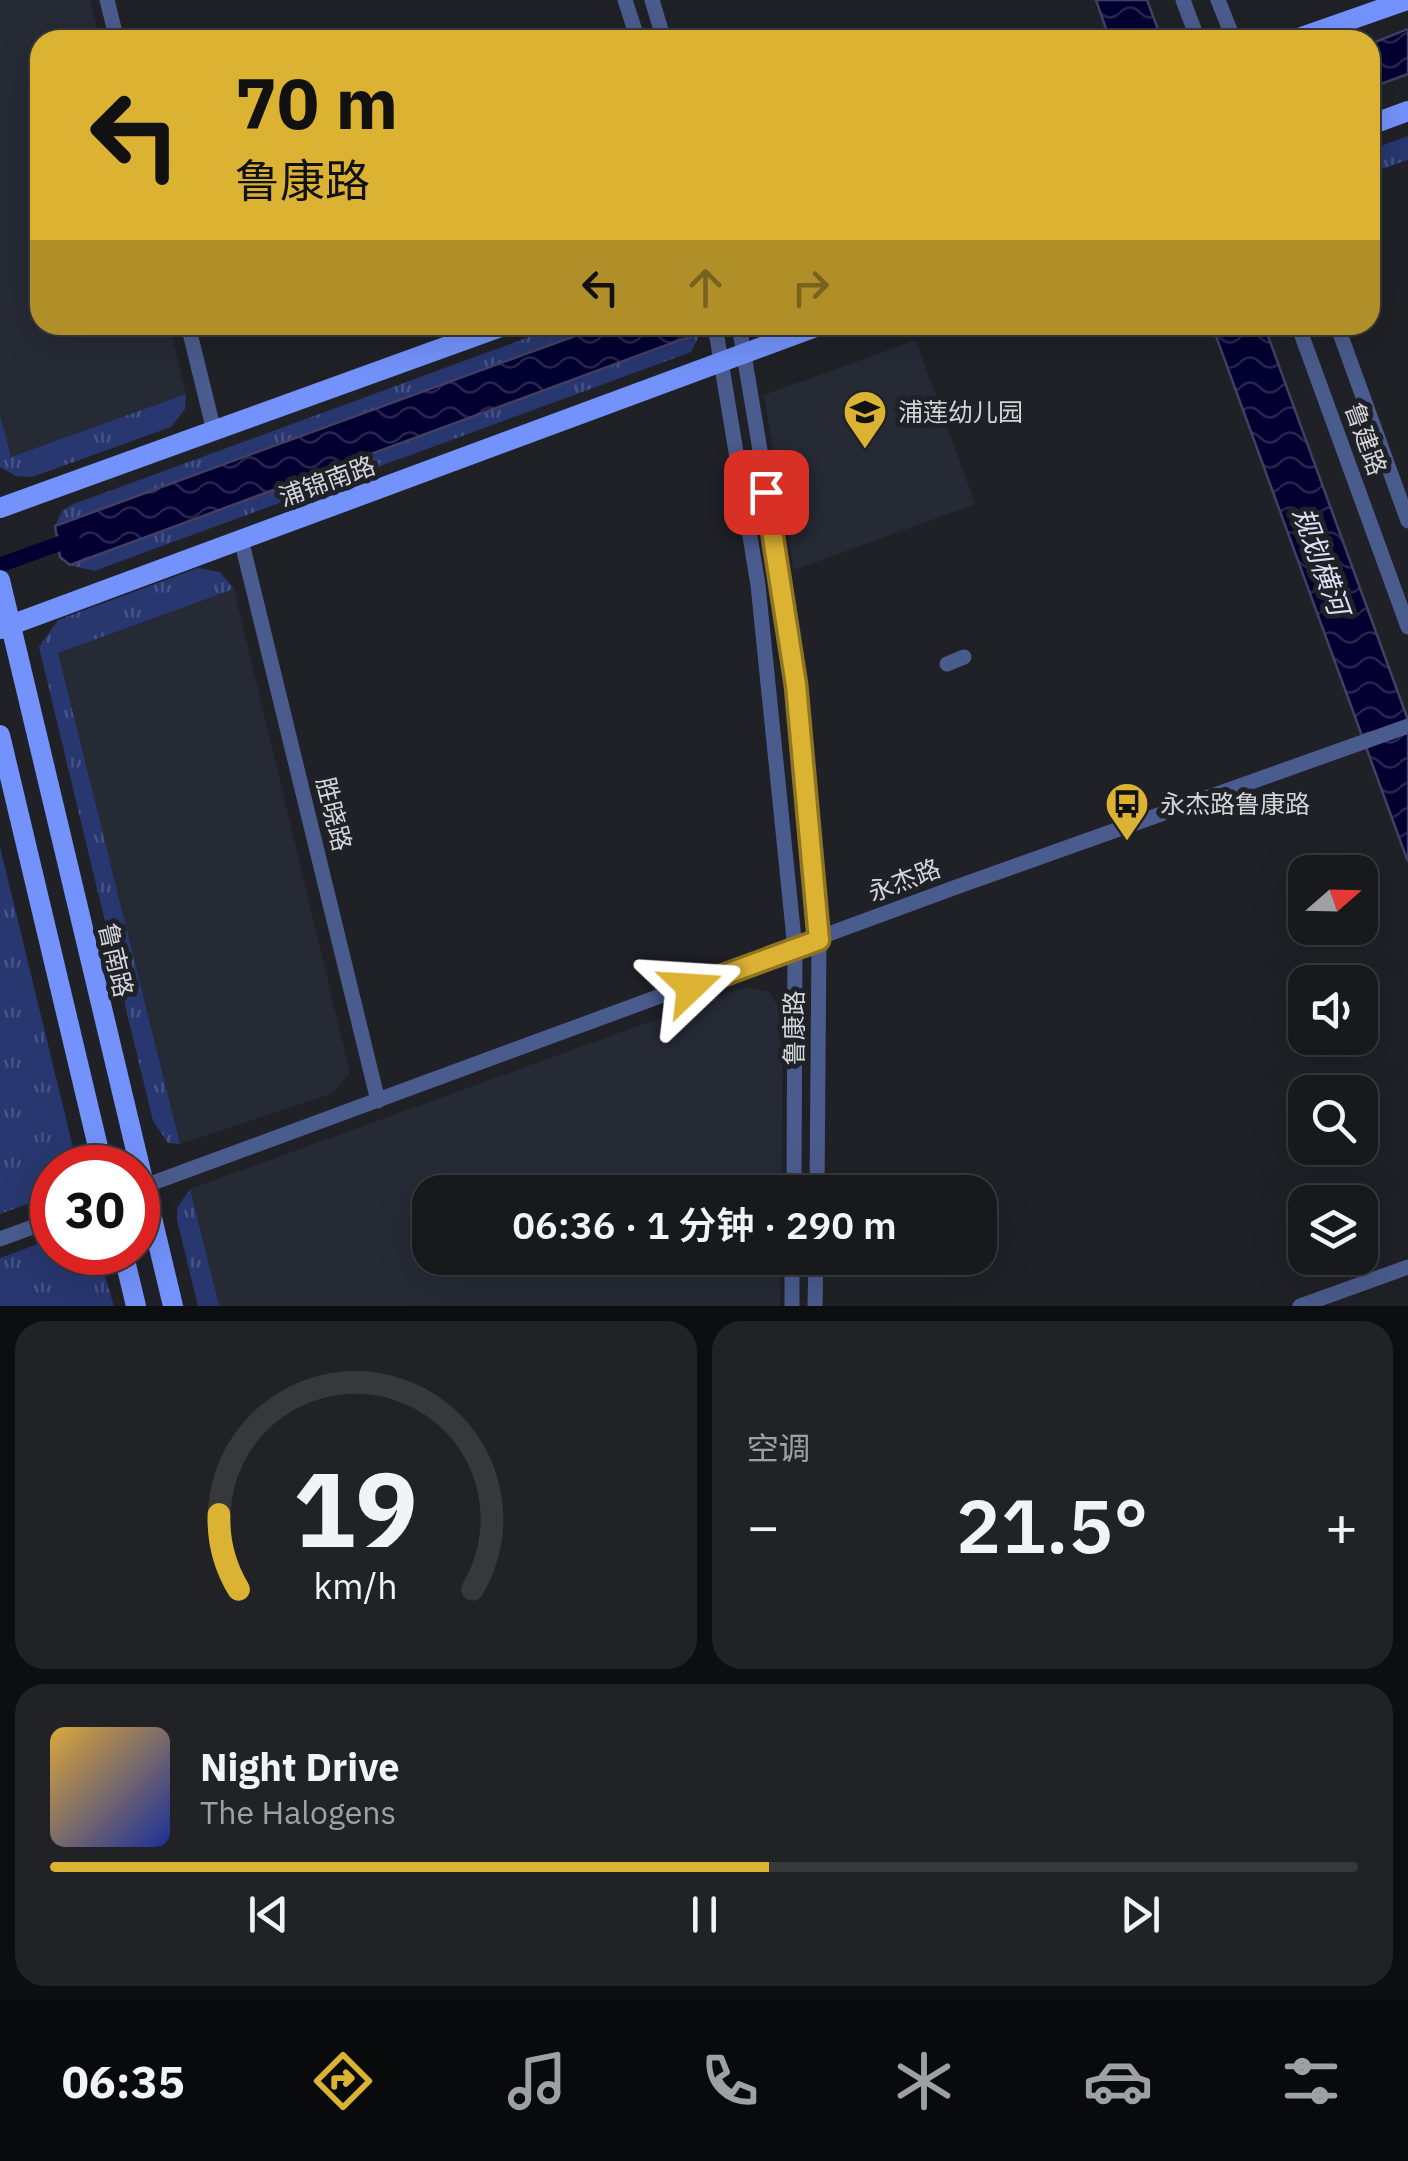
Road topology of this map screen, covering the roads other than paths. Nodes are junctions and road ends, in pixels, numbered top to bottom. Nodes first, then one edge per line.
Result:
1 (107, 0) edge
2 (625, 0) edge
3 (652, 0) edge
4 (1183, 0) edge
5 (1218, 0) edge
6 (1407, 0) edge
7 (114, 30) edge
8 (635, 30) edge
9 (661, 30) edge
10 (1194, 30) edge
11 (1230, 30) edge
12 (1322, 30) edge
13 (1408, 111) edge
14 (1380, 121) edge
15 (190, 335) edge
16 (478, 335) edge
17 (716, 335) edge
18 (740, 335) edge
19 (793, 335) edge
20 (1302, 335) edge
21 (1341, 335) edge
22 (743, 353) junction
23 (720, 361) junction
24 (214, 431) junction
25 (0, 508) edge
26 (1408, 522) edge
27 (241, 540) junction
28 (0, 580) edge
29 (5, 627) edge
30 (1408, 627) edge
31 (964, 658) dead end
32 (947, 664) dead end
33 (1408, 726) edge
34 (0, 735) edge
35 (819, 940) junction
36 (795, 949) junction
37 (378, 1100) junction
38 (98, 1145) edge
39 (131, 1145) edge
40 (794, 1175) edge
41 (817, 1175) edge
42 (160, 1181) edge
43 (30, 1228) edge
44 (0, 1239) edge
45 (160, 1258) edge
46 (1408, 1267) edge
47 (129, 1275) edge
48 (792, 1275) edge
49 (816, 1275) edge
50 (136, 1306) edge
51 (173, 1306) edge
52 (792, 1306) edge
53 (815, 1306) edge
54 (1300, 1306) edge

1 - 7 street
2 - 8 street
3 - 9 street
4 - 10 street
5 - 11 street
6 - 12 main road
13 - 14 main road
15 - 24 street
16 - 24 main road
17 - 23 street, 鲁康路
18 - 22 street, 鲁康路
19 - 22 main road, 浦锦南路
20 - 30 street, 鲁建路
21 - 26 street, 鲁建路
22 - 23 main road, 浦锦南路
22 - 35 street, 鲁康路
23 - 27 main road, 浦锦南路
23 - 36 street, 鲁康路
24 - 25 main road
27 - 29 main road, 浦锦南路
27 - 37 street, 胜晓路
28 - 29 main road, 鲁南路
29 - 39 main road, 鲁南路
31 - 32 street
33 - 35 street, 永杰路
34 - 38 main road
35 - 36 street, 永杰路
35 - 41 street, 鲁康路
36 - 37 street, 永杰路
36 - 40 street, 鲁康路
37 - 42 street, 永杰路
43 - 44 street
45 - 51 main road, 鲁南路
46 - 54 street
47 - 50 main road
48 - 52 street
49 - 53 street

